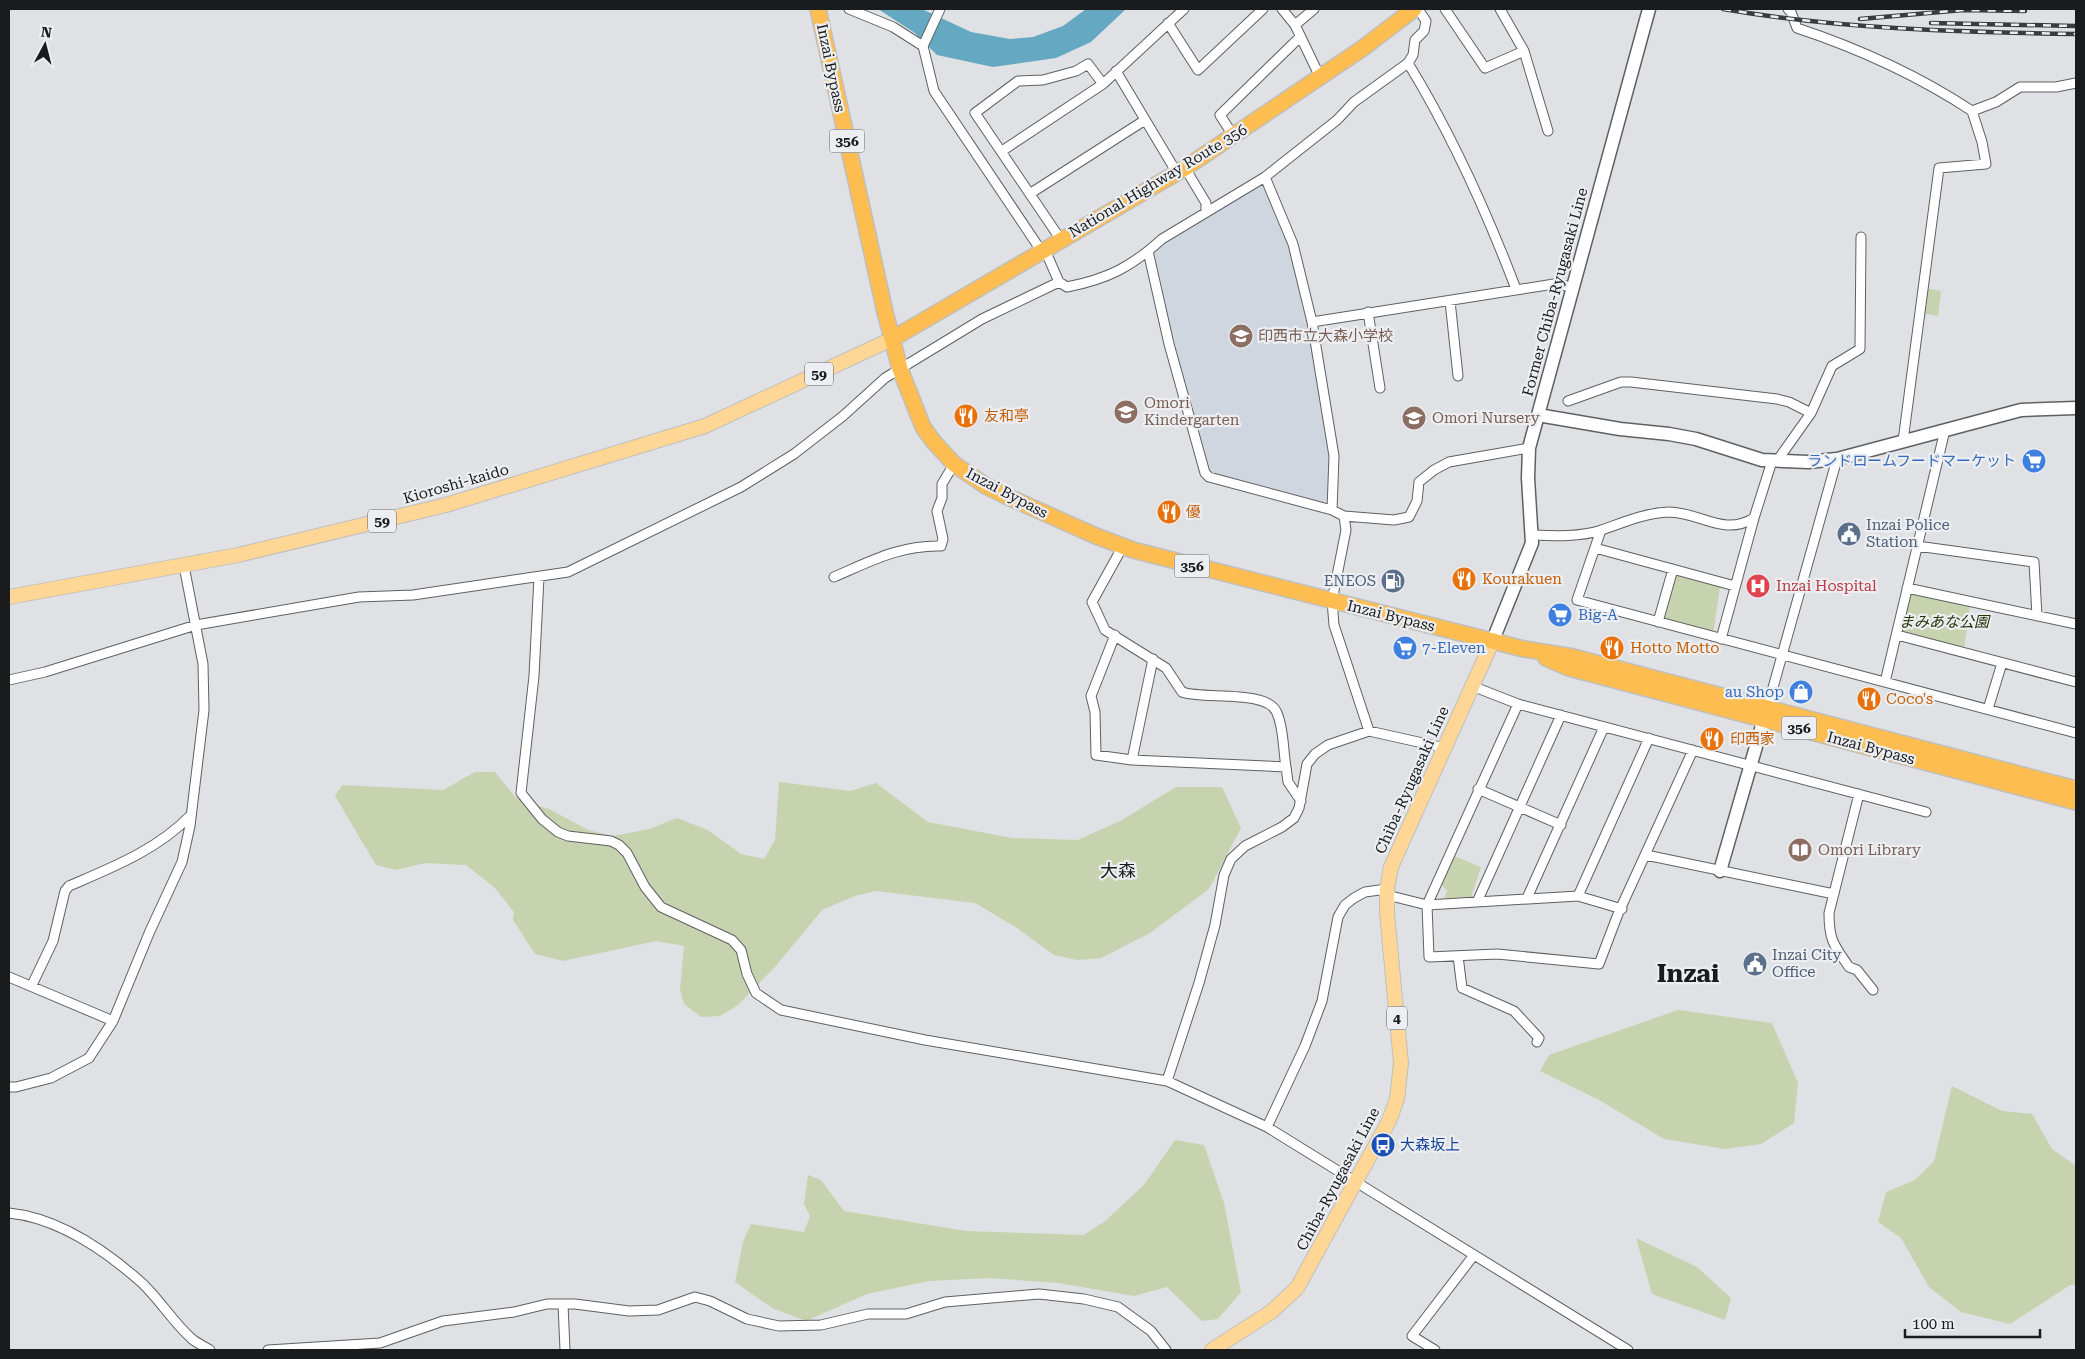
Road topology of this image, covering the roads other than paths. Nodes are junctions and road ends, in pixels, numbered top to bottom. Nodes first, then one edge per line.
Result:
1 (818, 9) edge
2 (849, 9) edge
3 (940, 9) edge
4 (1184, 9) edge
5 (1262, 9) edge
6 (1282, 9) edge
7 (1314, 9) edge
8 (1416, 9) edge
9 (1445, 9) edge
10 (1500, 9) edge
11 (1649, 9) edge
12 (1788, 9) edge
13 (1168, 24) junction
14 (1295, 25) junction
15 (1300, 37) junction
16 (923, 46) junction
17 (1524, 51) junction
18 (1408, 62) junction
19 (1116, 71) junction
20 (1320, 77) junction
21 (2076, 83) edge
22 (1103, 84) junction
23 (1972, 111) junction
24 (1145, 120) junction
25 (1548, 131) dead end
26 (1234, 137) junction
27 (1002, 151) junction
28 (1181, 170) junction
29 (1265, 177) junction
30 (1031, 193) junction
31 (1206, 211) junction
32 (1861, 238) dead end
33 (1062, 240) junction
34 (1043, 251) junction
35 (1148, 251) junction
36 (1059, 282) junction
37 (1574, 287) junction
38 (1516, 289) junction
39 (1450, 301) junction
40 (1368, 312) junction
41 (1312, 322) junction
42 (892, 340) junction
43 (900, 369) junction
44 (1458, 376) dead end
45 (1380, 388) dead end
46 (1568, 401) dead end
47 (2076, 408) edge
48 (1811, 413) junction
49 (1538, 415) junction
50 (1945, 430) junction
51 (1903, 442) junction
52 (1529, 448) junction
53 (1836, 459) junction
54 (1775, 461) junction
55 (954, 464) junction
56 (1332, 510) junction
57 (1344, 516) junction
58 (1754, 518) junction
59 (1601, 530) junction
60 (1533, 535) junction
61 (1123, 546) junction
62 (1917, 546) junction
63 (1595, 548) junction
64 (184, 566) junction
65 (1673, 569) junction
66 (539, 577) junction
67 (834, 578) dead end
68 (1735, 586) junction
69 (1907, 588) junction
70 (9, 597) edge
71 (1332, 601) junction
72 (2037, 616) junction
73 (1658, 622) junction
74 (2076, 624) edge
75 (196, 625) junction
76 (1115, 635) junction
77 (1897, 635) junction
78 (1721, 639) junction
79 (1493, 640) junction
80 (1782, 656) junction
81 (1153, 659) junction
82 (2002, 663) junction
83 (9, 680) edge
84 (1885, 682) junction
85 (2076, 682) edge
86 (1472, 686) junction
87 (1518, 704) junction
88 (1988, 709) junction
89 (1765, 714) junction
90 (1561, 715) junction
91 (1604, 727) junction
92 (1369, 731) junction
93 (2076, 733) edge
94 (1649, 738) junction
95 (1445, 748) junction
96 (1693, 750) junction
97 (1132, 760) junction
98 (1751, 765) junction
99 (1286, 767) junction
100 (1478, 789) junction
101 (2076, 789) edge
102 (1859, 794) junction
103 (1301, 801) junction
104 (2076, 802) edge
105 (1519, 807) junction
106 (1926, 812) dead end
107 (191, 816) junction
108 (1561, 825) junction
109 (1646, 855) junction
110 (1720, 871) junction
111 (1387, 892) junction
112 (1834, 894) junction
113 (1578, 896) junction
114 (1527, 898) junction
115 (1477, 902) junction
116 (1427, 905) junction
117 (1622, 909) junction
118 (1458, 956) junction
119 (9, 977) edge
120 (32, 985) junction
121 (1873, 990) dead end
122 (113, 1021) junction
123 (1538, 1042) dead end
124 (1167, 1081) junction
125 (9, 1087) edge
126 (1267, 1127) junction
127 (1356, 1182) junction
128 (9, 1213) edge
129 (1474, 1255) junction
130 (563, 1304) junction
131 (210, 1350) edge
132 (268, 1350) edge
133 (565, 1350) edge
134 (1166, 1350) edge
135 (1212, 1350) edge
136 (1435, 1350) edge
137 (1628, 1350) edge

1 - 42 highway, Inzai Bypass / 356
2 - 16 street
3 - 16 street
4 - 13 street
5 - 13 street
6 - 14 street
7 - 14 street
8 - 18 street
8 - 20 highway, National Highway Route 356
9 - 17 street
10 - 17 street
11 - 37 street, Former Chiba-Ryugasaki Line
12 - 23 street
13 - 19 street
14 - 15 street
15 - 20 street
15 - 26 street
16 - 34 street
17 - 25 street
18 - 29 street
18 - 38 street
19 - 22 street
19 - 24 street
20 - 26 highway, National Highway Route 356
21 - 23 street
22 - 27 street
22 - 27 street
23 - 51 street
24 - 28 street
24 - 30 street
26 - 28 highway, National Highway Route 356
27 - 30 street
28 - 31 street
28 - 33 highway, National Highway Route 356
29 - 31 street
29 - 41 street
30 - 33 street
31 - 35 street
32 - 48 street
33 - 34 highway, National Highway Route 356
34 - 36 street
34 - 42 highway, National Highway Route 356
35 - 36 street
35 - 56 street
36 - 43 street
37 - 38 street
37 - 49 street, Former Chiba-Ryugasaki Line
38 - 39 street
39 - 40 street
39 - 44 street
40 - 41 street
40 - 45 street
41 - 56 street
42 - 43 highway, Inzai Bypass / 356
42 - 64 main road, Kioroshi-kaido / 59
43 - 55 highway, Inzai Bypass / 356
43 - 66 street
46 - 48 street
47 - 50 street
48 - 54 street
49 - 52 street, Former Chiba-Ryugasaki Line
49 - 54 street
50 - 51 street
50 - 62 street
51 - 53 street
52 - 57 street
52 - 60 street, Former Chiba-Ryugasaki Line
53 - 54 street
53 - 80 street
54 - 58 street
55 - 61 highway, Inzai Bypass / 356
55 - 67 street
56 - 57 street
57 - 71 street
58 - 59 street
58 - 68 street
59 - 60 street
59 - 63 street
60 - 79 street, Former Chiba-Ryugasaki Line
61 - 71 highway, Inzai Bypass / 356
61 - 76 street
62 - 69 street
62 - 72 street
63 - 65 street
63 - 73 street
64 - 70 main road, Kioroshi-kaido / 59
64 - 75 street
65 - 68 street
65 - 73 street
66 - 75 street
66 - 124 street
68 - 78 street
69 - 72 street
69 - 77 street
71 - 79 highway, Inzai Bypass / 356
71 - 92 street
72 - 74 street
73 - 78 street
75 - 83 street
75 - 107 street
76 - 81 street
76 - 97 street
77 - 82 street
77 - 84 street
78 - 80 street
79 - 86 main road, Chiba-Ryugasaki Line / 4
79 - 89 highway, Inzai Bypass / 356
80 - 84 street
80 - 89 street
81 - 97 street
81 - 99 street
82 - 85 street
82 - 88 street
84 - 88 street
86 - 87 street
86 - 95 main road, Chiba-Ryugasaki Line / 4
87 - 90 street
87 - 100 street
88 - 93 street
89 - 98 street
89 - 101 highway, Inzai Bypass / 356
89 - 104 highway, Inzai Bypass / 356
90 - 91 street
90 - 105 street
91 - 94 street
91 - 108 street
92 - 95 street
92 - 103 street
94 - 96 street
94 - 113 street
95 - 111 main road, Chiba-Ryugasaki Line / 4
96 - 98 street
96 - 109 street
97 - 99 street
98 - 102 street
98 - 110 street
99 - 103 street
100 - 105 street
100 - 116 street
102 - 106 street
102 - 112 street
103 - 124 street
105 - 108 street
105 - 115 street
107 - 120 street
107 - 122 street
108 - 114 street
109 - 110 street
109 - 117 street
110 - 112 street
111 - 116 street
111 - 126 street
111 - 127 main road, Chiba-Ryugasaki Line / 4
112 - 121 street
113 - 114 street
113 - 117 street
114 - 115 street
115 - 116 street
116 - 118 street
117 - 118 street
118 - 123 street
119 - 120 street
120 - 122 street
122 - 125 street
124 - 126 street
126 - 127 street
127 - 129 street
127 - 135 main road, Chiba-Ryugasaki Line / 4
128 - 131 street
129 - 136 street
129 - 137 street
130 - 132 street
130 - 133 street
130 - 134 street

